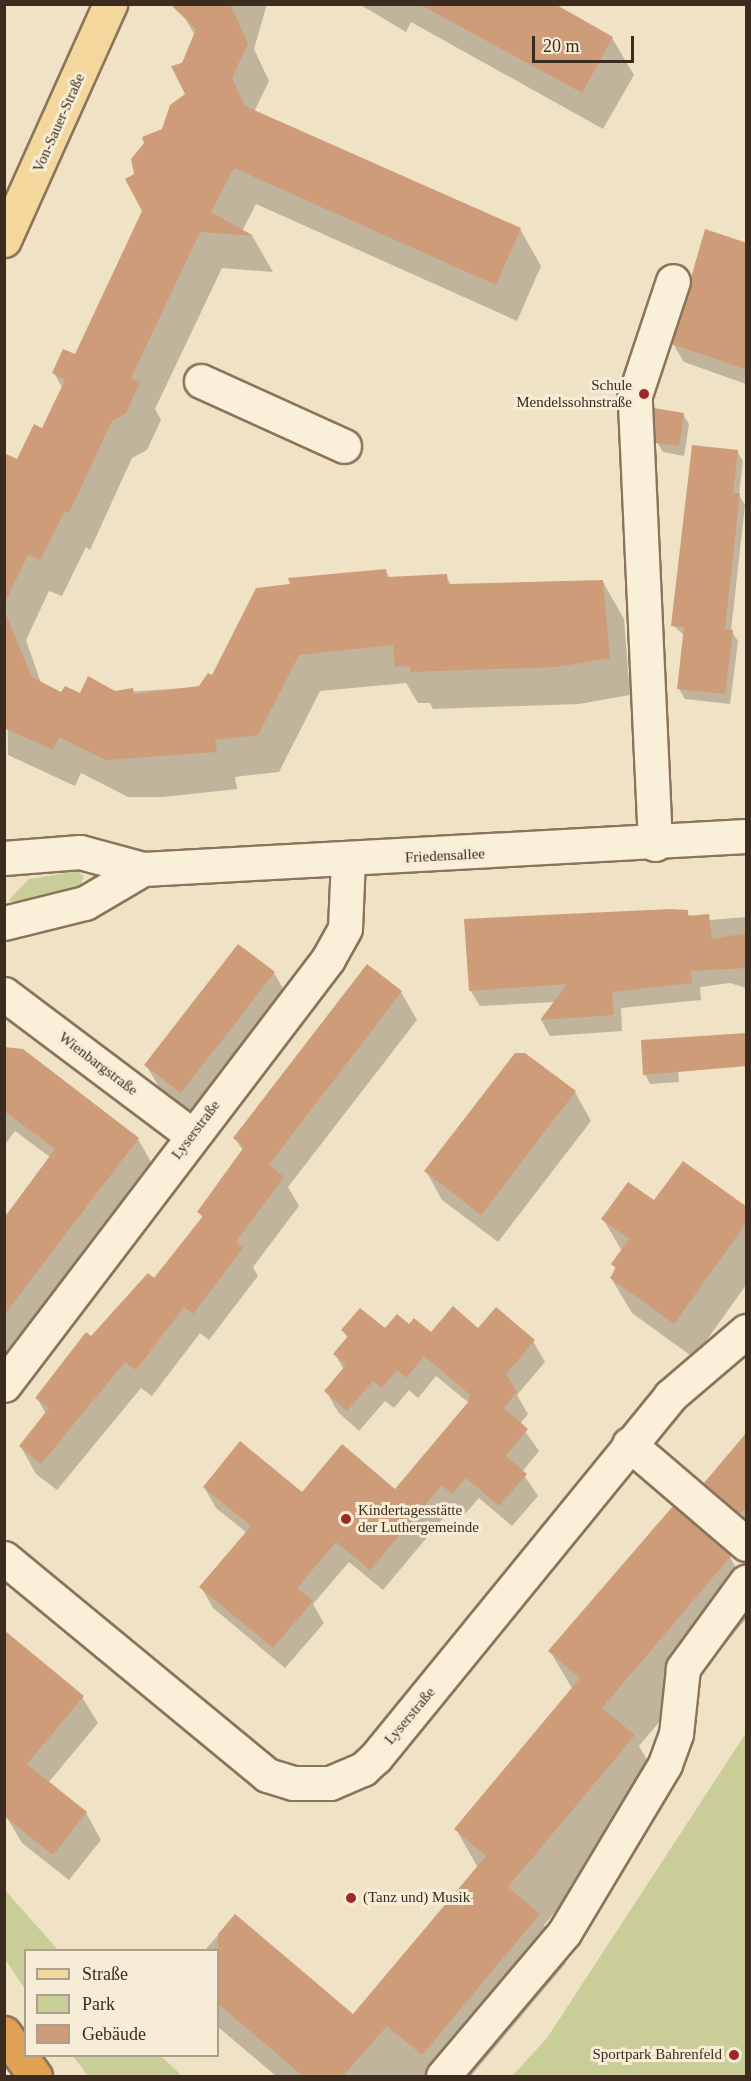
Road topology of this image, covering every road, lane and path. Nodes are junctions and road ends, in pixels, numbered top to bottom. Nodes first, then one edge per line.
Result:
1 (110, 4) edge
2 (4, 240) edge
3 (673, 282) dead end
4 (201, 381) dead end
5 (344, 447) dead end
6 (747, 836) edge
7 (655, 844) junction
8 (4, 858) edge
9 (348, 860) junction
10 (143, 869) junction
11 (4, 923) edge
12 (4, 994) edge
13 (192, 1135) junction
14 (747, 1331) edge
15 (4, 1385) edge
16 (629, 1444) junction
17 (747, 1544) edge
18 (4, 1558) edge
19 (747, 1582) edge
20 (4, 2033) edge
21 (35, 2076) edge
22 (443, 2076) edge

1 - 2 main road, Von-Sauer-Straße
3 - 7 street
4 - 5 street
6 - 7 street, Friedensallee
7 - 9 street, Friedensallee
8 - 10 street, Friedensallee
9 - 10 street, Friedensallee
9 - 13 street, Lyserstraße
10 - 11 street, Friedensallee
12 - 13 street, Wienbargstraße
13 - 15 street, Lyserstraße
14 - 16 street, Lyserstraße
16 - 17 street
16 - 18 street, Lyserstraße
19 - 22 street
20 - 21 highway

